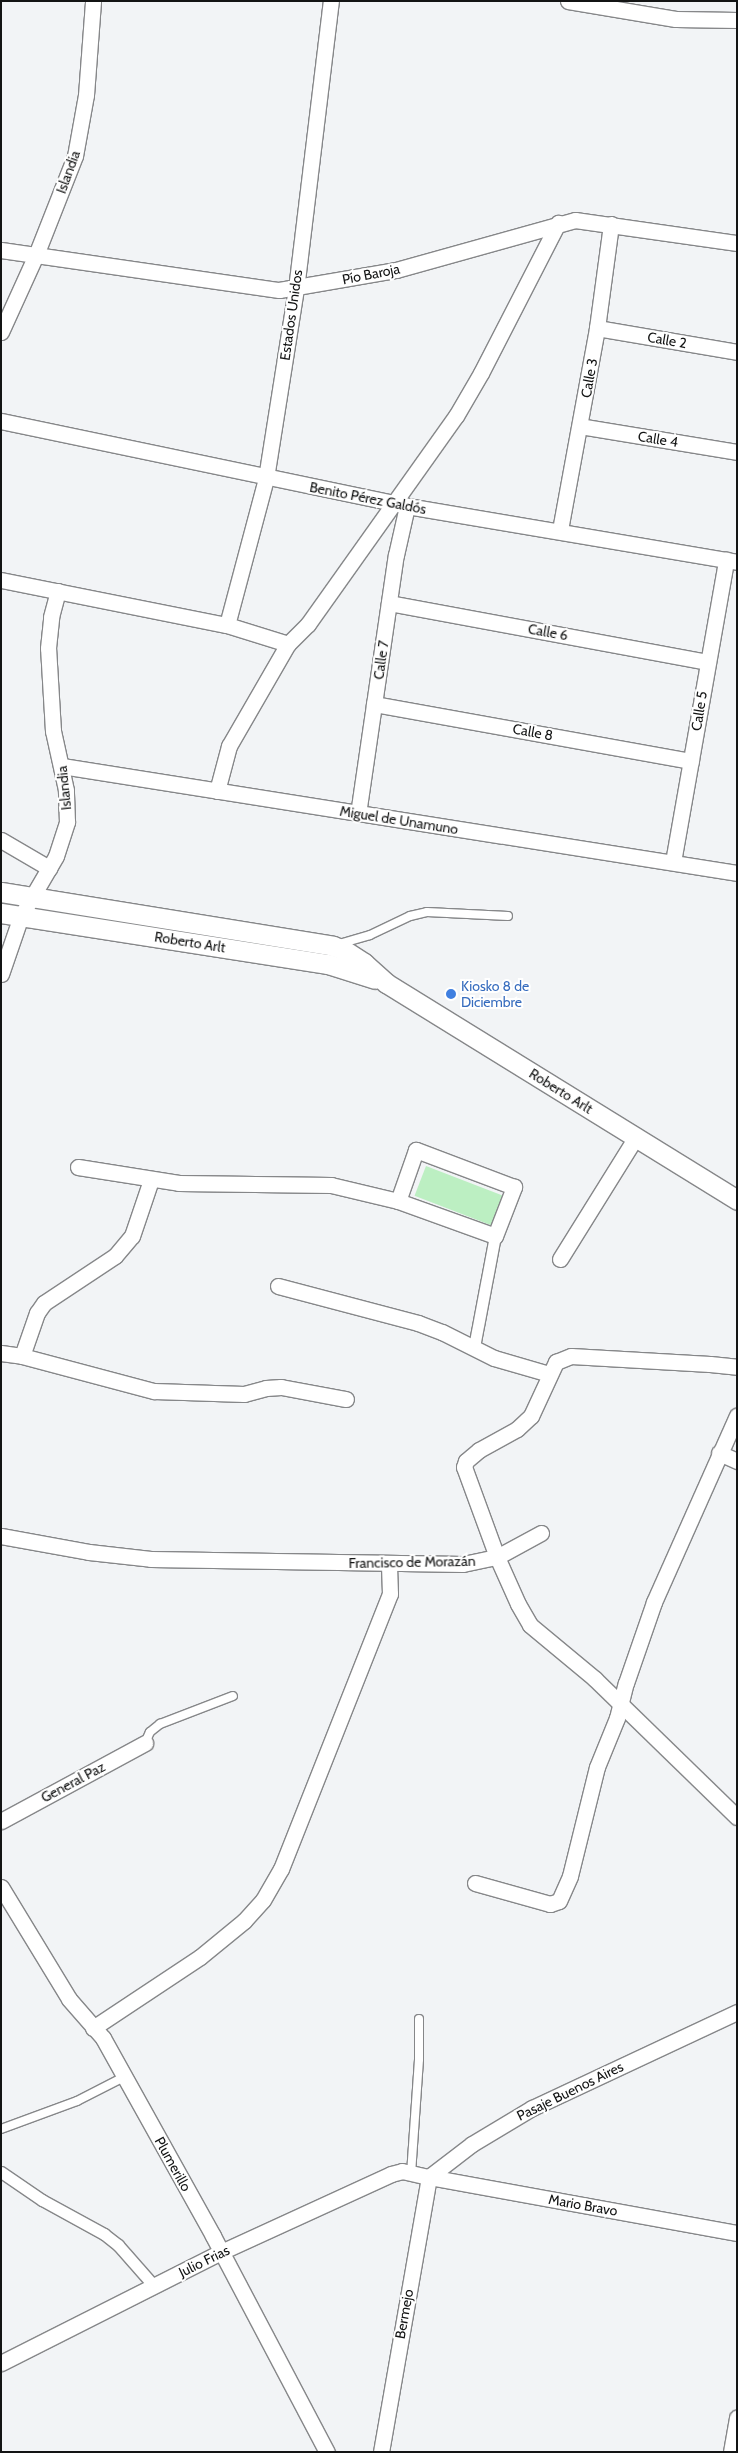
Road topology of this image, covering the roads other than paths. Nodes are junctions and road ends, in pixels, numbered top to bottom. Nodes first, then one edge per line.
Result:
1 (93, 1) edge
2 (331, 1) edge
3 (568, 1) edge
4 (630, 6) edge
5 (737, 20) edge
6 (558, 223) junction
7 (611, 224) junction
8 (737, 242) edge
9 (1, 250) edge
10 (36, 255) junction
11 (296, 289) junction
12 (598, 328) junction
13 (1, 332) edge
14 (737, 352) edge
15 (1, 420) edge
16 (580, 426) junction
17 (737, 452) edge
18 (266, 478) junction
19 (400, 504) junction
20 (560, 530) junction
21 (731, 561) edge
22 (1, 580) edge
23 (58, 590) junction
24 (389, 603) junction
25 (227, 625) junction
26 (288, 644) junction
27 (708, 662) junction
28 (374, 704) junction
29 (691, 761) junction
30 (62, 766) junction
31 (217, 791) junction
32 (358, 814) junction
33 (1, 840) edge
34 (673, 862) junction
35 (49, 868) junction
36 (737, 873) edge
37 (1, 892) edge
38 (33, 897) junction
39 (1, 913) edge
40 (21, 916) junction
41 (508, 916) dead end
42 (333, 946) junction
43 (1, 974) edge
44 (386, 983) junction
45 (636, 1138) junction
46 (78, 1168) dead end
47 (151, 1180) junction
48 (737, 1200) edge
49 (398, 1201) junction
50 (495, 1236) junction
51 (560, 1259) dead end
52 (278, 1286) dead end
53 (474, 1347) junction
54 (1, 1353) edge
55 (22, 1356) junction
56 (737, 1368) edge
57 (549, 1374) junction
58 (346, 1399) dead end
59 (737, 1416) edge
60 (719, 1453) junction
61 (737, 1461) edge
62 (541, 1533) dead end
63 (1, 1536) edge
64 (497, 1557) junction
65 (389, 1563) junction
66 (233, 1696) dead end
67 (621, 1706) junction
68 (145, 1744) joint
69 (737, 1817) edge
70 (1, 1821) edge
71 (475, 1883) dead end
72 (1, 1887) edge
73 (737, 2012) edge
74 (419, 2018) dead end
75 (93, 2028) junction
76 (124, 2077) junction
77 (1, 2129) edge
78 (1, 2172) edge
79 (411, 2174) junction
80 (429, 2177) junction
81 (737, 2233) edge
82 (222, 2252) junction
83 (154, 2286) junction
84 (1, 2362) edge
85 (737, 2418) edge
86 (327, 2452) edge
87 (381, 2452) edge
88 (731, 2452) edge

1 - 10 street, Islandia
2 - 11 street, Estados Unidos
3 - 4 street
4 - 5 street
6 - 7 street, Pío Baroja
6 - 11 street, Pío Baroja
6 - 19 street
7 - 8 street, Pío Baroja
7 - 12 street, Calle 3
9 - 10 street, Pío Baroja
10 - 11 street, Pío Baroja
10 - 13 street, Islandia
11 - 18 street, Estados Unidos
12 - 14 street, Calle 2
12 - 16 street, Calle 3
15 - 18 street, Benito Pérez Galdós
16 - 17 street, Calle 4
16 - 20 street, Calle 3
18 - 19 street, Benito Pérez Galdós
18 - 25 street, Estados Unidos
19 - 20 street, Benito Pérez Galdós
19 - 24 street, Calle 7
19 - 26 street
20 - 21 street, Benito Pérez Galdós
21 - 27 street, Calle 5
22 - 23 street
23 - 25 street
23 - 30 street, Islandia
24 - 27 street, Calle 6
24 - 28 street, Calle 7
25 - 26 street
26 - 31 street
27 - 29 street, Calle 5
28 - 29 street, Calle 8
28 - 32 street, Calle 7
29 - 34 street, Calle 5
30 - 31 street, Miguel de Unamuno
30 - 35 street, Islandia
31 - 32 street, Miguel de Unamuno
32 - 34 street, Miguel de Unamuno
33 - 35 street
34 - 36 street, Miguel de Unamuno
35 - 38 street, Islandia
37 - 38 street
38 - 40 street, Islandia
38 - 42 street, Roberto Arlt
39 - 40 street
40 - 43 street, Islandia
40 - 44 street, Roberto Arlt
41 - 42 lane
42 - 44 street, Roberto Arlt
44 - 45 street, Roberto Arlt
45 - 48 street, Roberto Arlt
45 - 51 street
46 - 47 street
47 - 49 street
47 - 55 street
49 - 50 street
49 - 50 street
50 - 53 street
52 - 53 street
53 - 57 street
54 - 55 street
55 - 58 street
56 - 57 street
57 - 64 street
59 - 60 street
60 - 61 street
60 - 67 street
62 - 64 street, Francisco de Morazán
63 - 65 street, Francisco de Morazán
64 - 65 street, Francisco de Morazán
64 - 67 street
65 - 75 street
66 - 68 lane
67 - 69 street
67 - 71 street
68 - 70 street, General Paz
72 - 75 street, Plumerillo
73 - 80 street, Pasaje Buenos Aires
74 - 79 lane
75 - 76 street, Plumerillo
76 - 77 lane
76 - 82 street, Plumerillo
78 - 83 street
79 - 80 street
79 - 82 street, Julio Frias
80 - 81 street, Mario Bravo
80 - 87 street, Bermejo
82 - 83 street, Julio Frias
82 - 86 street, Plumerillo
83 - 84 street, Julio Frias
85 - 88 street

